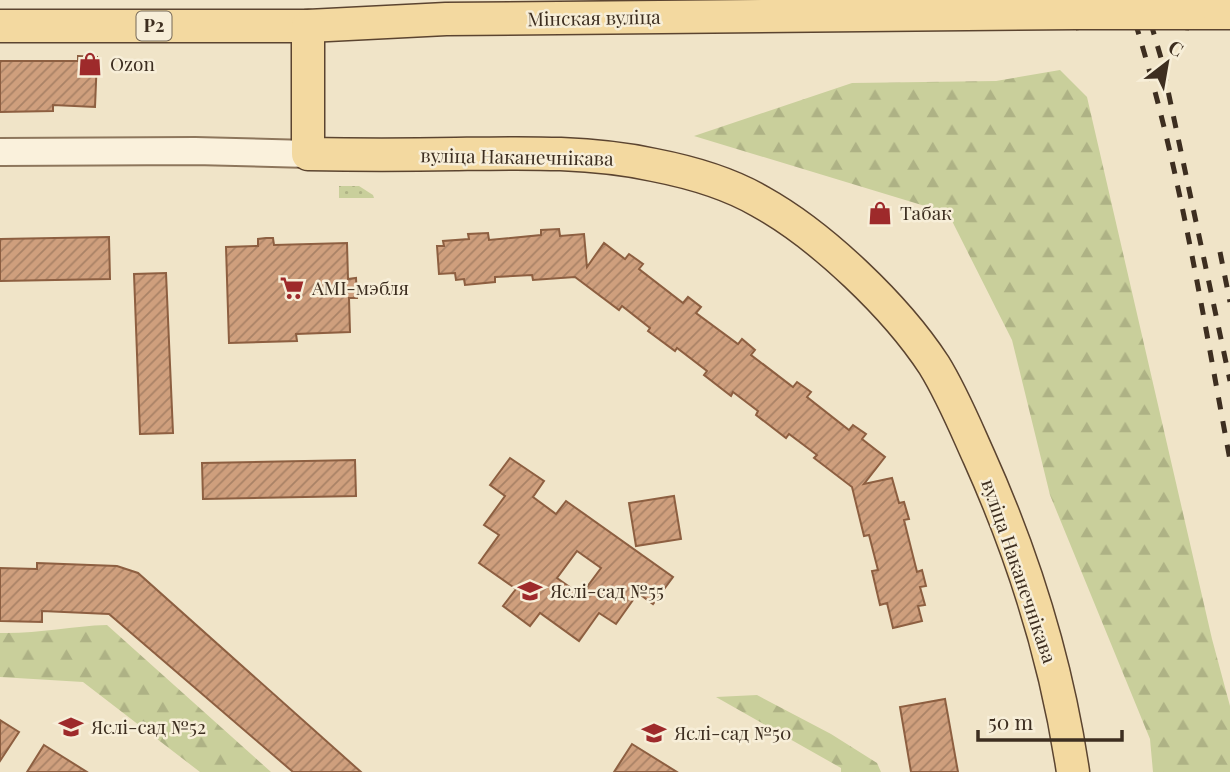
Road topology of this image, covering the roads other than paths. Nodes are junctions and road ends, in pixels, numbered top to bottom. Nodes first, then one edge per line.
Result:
1 (1230, 13) edge
2 (0, 26) edge
3 (308, 26) junction
4 (0, 152) edge
5 (307, 154) junction
6 (1073, 772) edge

1 - 3 main road, Мінская вуліца / Р2, bridge
2 - 3 main road, Мінская вуліца / Р2
3 - 5 main road
4 - 5 street, вуліца Наканечнікава
5 - 6 main road, вуліца Наканечнікава

